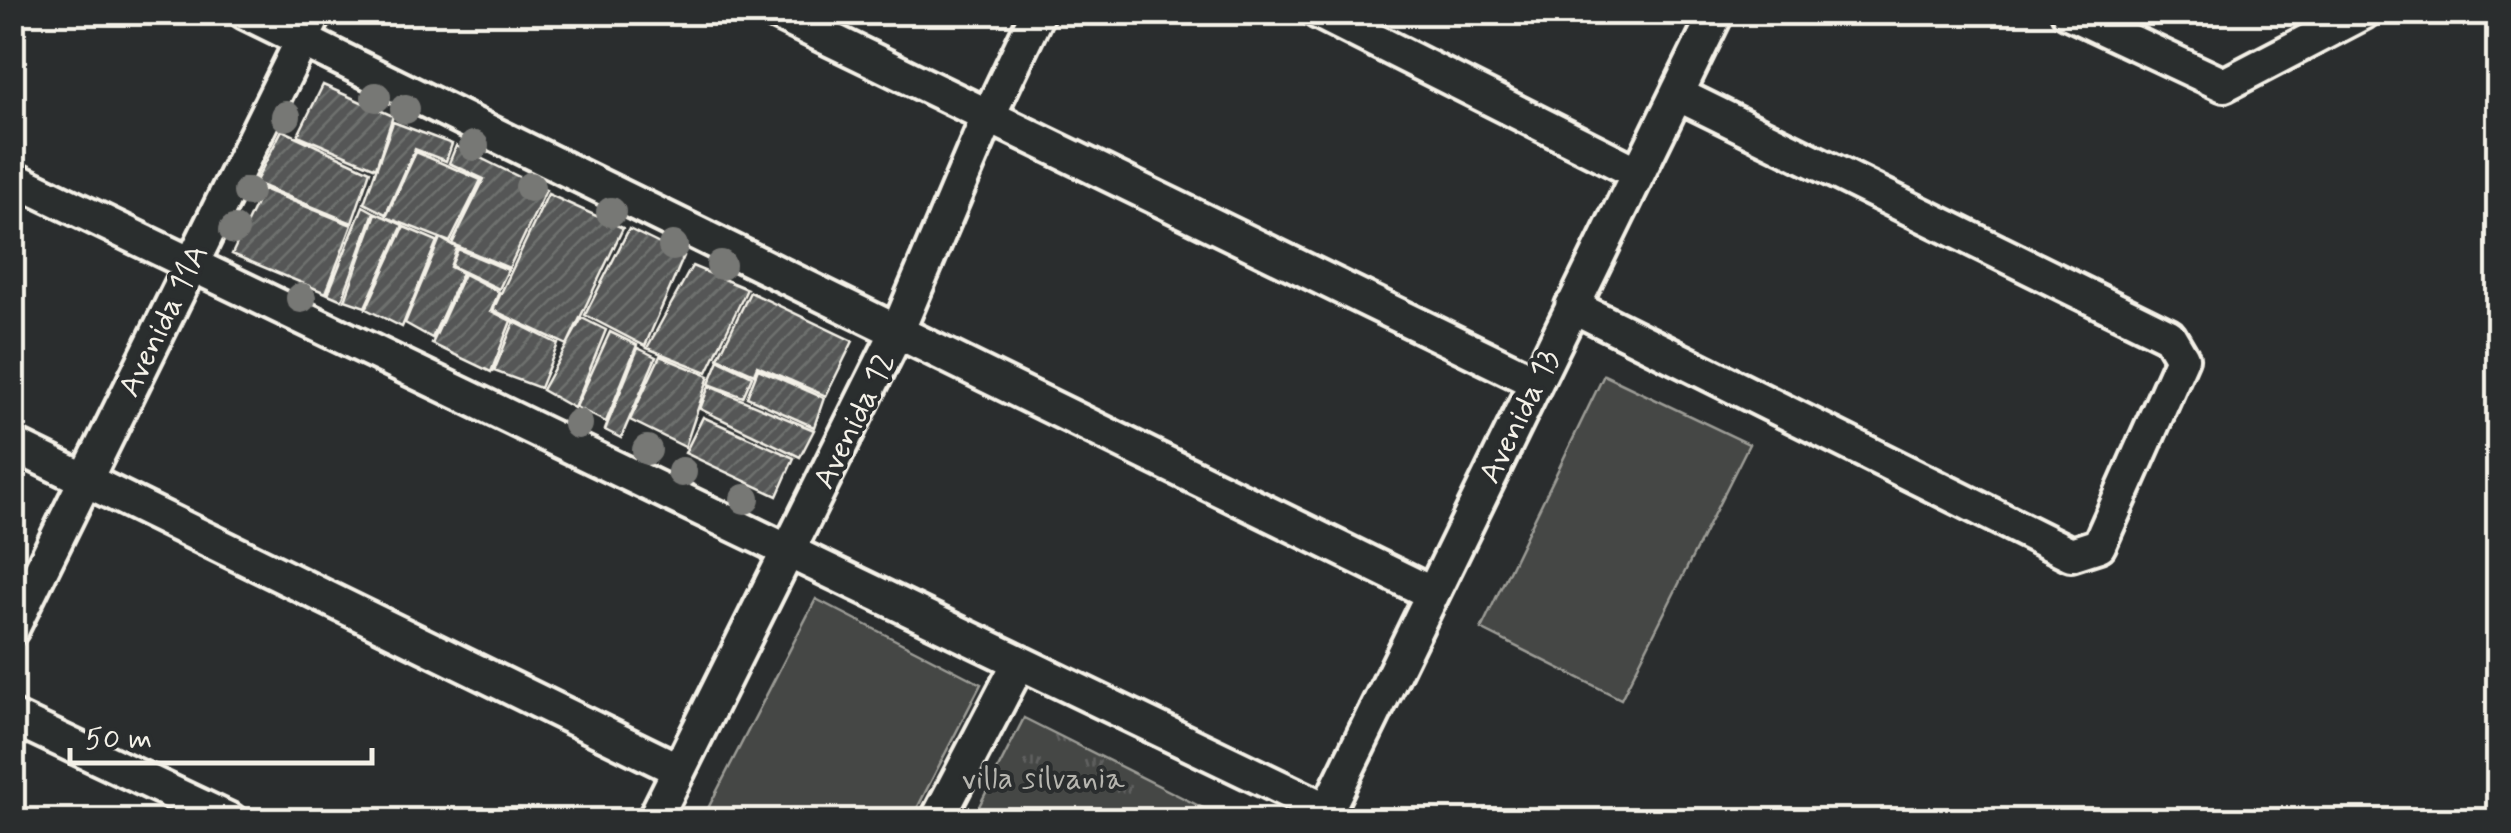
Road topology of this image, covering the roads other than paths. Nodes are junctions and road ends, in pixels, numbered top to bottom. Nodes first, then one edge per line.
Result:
1 (244, 12) edge
2 (774, 12) edge
3 (1038, 12) edge
4 (1318, 12) edge
5 (1717, 12) edge
6 (2068, 12) edge
7 (2364, 12) edge
8 (309, 27) edge
9 (1677, 94) junction
10 (988, 117) junction
11 (1638, 173) junction
12 (12, 178) edge
13 (189, 265) junction
14 (1572, 306) junction
15 (897, 332) junction
16 (1536, 382) junction
17 (12, 444) edge
18 (84, 478) junction
19 (788, 552) junction
20 (1431, 593) junction
21 (12, 630) edge
22 (1019, 662) junction
23 (12, 717) edge
24 (679, 770) junction
25 (1324, 815) edge
26 (230, 820) edge
27 (654, 820) edge
28 (937, 820) edge

1 - 8 street
2 - 10 street
3 - 10 street, Avenida 12
4 - 11 street
5 - 9 street, Avenida 13
6 - 7 street
8 - 13 street, Avenida 11A
8 - 15 street
9 - 11 street, Avenida 13
9 - 14 street
10 - 15 street, Avenida 12
10 - 16 street
11 - 14 street, Avenida 13
12 - 13 street
13 - 18 street, Avenida 11A
13 - 19 street
14 - 16 street, Avenida 13
15 - 19 street, Avenida 12
15 - 20 street
16 - 20 street, Avenida 13
17 - 18 street
18 - 21 street, Avenida 11A
18 - 24 street
19 - 22 street
19 - 24 street, Avenida 12
20 - 25 street, Avenida 13
22 - 25 street
22 - 28 street
23 - 26 street
24 - 27 street, Avenida 12

